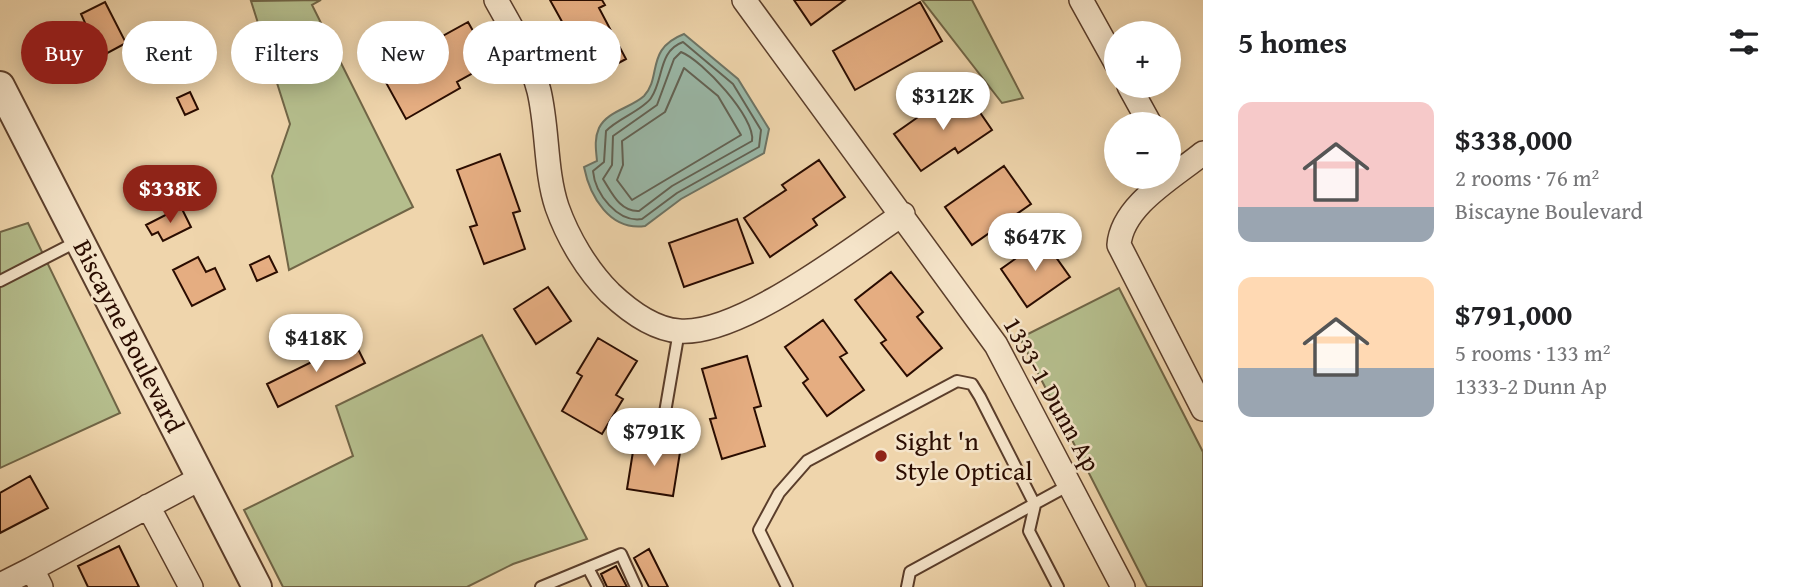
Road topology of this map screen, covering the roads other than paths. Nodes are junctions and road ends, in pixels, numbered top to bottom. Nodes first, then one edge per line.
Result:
1 (496, 0) edge
2 (744, 0) edge
3 (1081, 0) edge
4 (1104, 41) edge
5 (0, 86) edge
6 (1203, 153) edge
7 (1181, 163) edge
8 (1152, 189) edge
9 (903, 214) junction
10 (79, 240) junction
11 (0, 281) edge
12 (679, 331) junction
13 (1203, 408) edge
14 (663, 424) dead end
15 (201, 478) junction
16 (1071, 484) junction
17 (1035, 505) junction
18 (148, 506) junction
19 (588, 568) junction
20 (37, 578) edge
21 (555, 584) edge
22 (0, 585) edge
23 (191, 587) edge
24 (257, 587) edge
25 (541, 587) edge
26 (598, 587) edge
27 (636, 587) edge
28 (787, 587) edge
29 (907, 587) edge
30 (1058, 587) edge
31 (1123, 587) edge

1 - 12 street
2 - 9 street, 1333-1 Dunn Ap
3 - 4 street
5 - 10 street, Biscayne Boulevard
6 - 7 street
8 - 13 street
9 - 12 street
9 - 16 street, 1333-1 Dunn Ap
10 - 11 lane
10 - 15 street, Biscayne Boulevard
12 - 14 lane
15 - 18 street
15 - 24 street, Biscayne Boulevard
16 - 17 lane
16 - 31 street, 1333-1 Dunn Ap
17 - 28 lane
17 - 29 lane
17 - 30 lane
18 - 20 street
18 - 23 street
19 - 21 lane
19 - 26 lane
19 - 27 lane
20 - 22 street
21 - 25 lane

